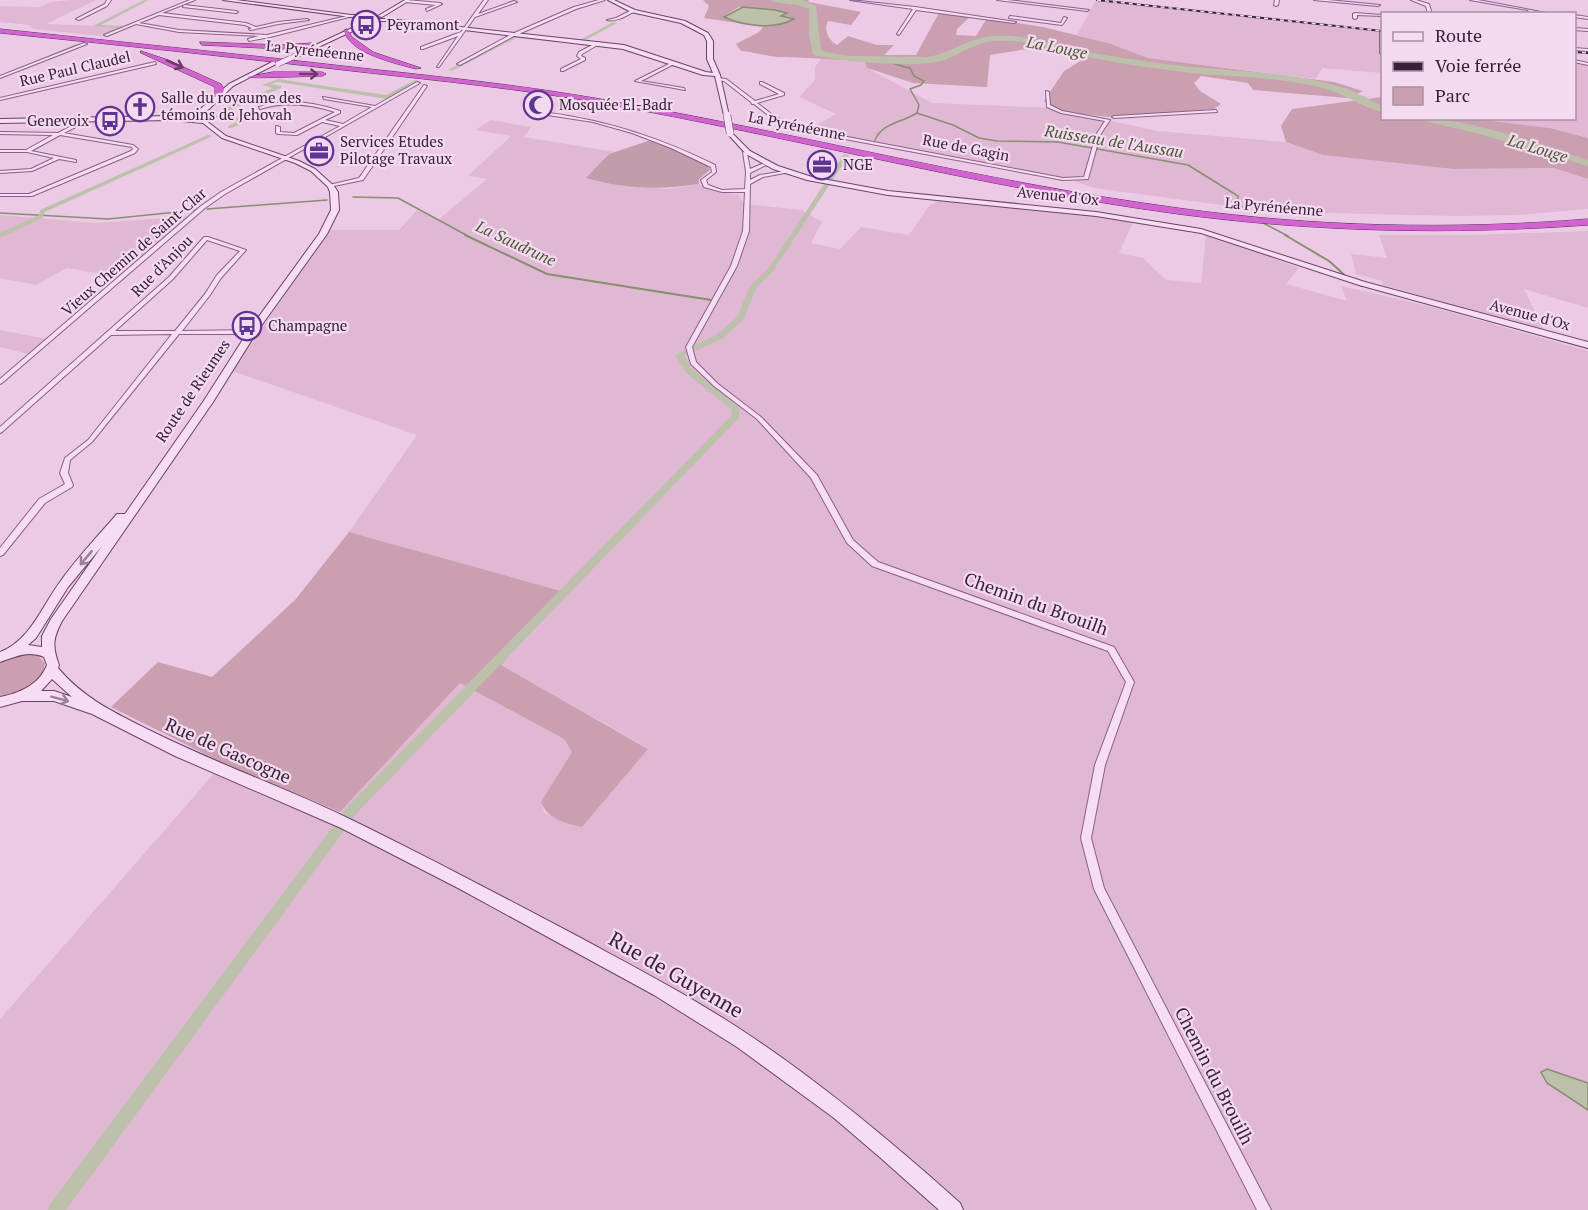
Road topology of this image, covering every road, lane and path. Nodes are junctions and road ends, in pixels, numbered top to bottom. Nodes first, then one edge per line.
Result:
1 (29, 0) edge
2 (56, 0) edge
3 (109, 0) edge
4 (193, 0) edge
5 (225, 0) edge
6 (486, 0) edge
7 (603, 0) edge
8 (610, 0) edge
9 (852, 0) edge
10 (999, 0) edge
11 (1316, 0) edge
12 (1413, 0) edge
13 (1472, 0) edge
14 (1526, 0) edge
15 (407, 1) edge
16 (1005, 1) edge
17 (515, 2) dead end
18 (1019, 2) junction
19 (1377, 2) edge
20 (180, 5) junction
21 (398, 5) junction
22 (1002, 7) dead end
23 (915, 8) junction
24 (427, 10) dead end
25 (1087, 10) dead end
26 (633, 11) junction
27 (236, 12) dead end
28 (1430, 12) edge
29 (1533, 12) edge
30 (158, 14) junction
31 (475, 15) junction
32 (997, 15) dead end
33 (1011, 15) junction
34 (351, 16) junction
35 (1381, 16) joint
36 (369, 18) junction
37 (381, 18) junction
38 (1065, 18) dead end
39 (1355, 18) dead end
40 (78, 19) dead end
41 (993, 19) junction
42 (307, 20) dead end
43 (609, 20) dead end
44 (1014, 22) dead end
45 (540, 23) junction
46 (138, 24) junction
47 (555, 25) dead end
48 (256, 28) junction
49 (0, 30) edge
50 (348, 31) junction
51 (464, 31) junction
52 (238, 34) junction
53 (899, 34) dead end
54 (106, 35) dead end
55 (513, 35) junction
56 (270, 36) junction
57 (94, 38) junction
58 (74, 39) junction
59 (249, 40) dead end
60 (85, 44) dead end
61 (599, 44) junction
62 (312, 45) junction
63 (282, 47) junction
64 (422, 48) dead end
65 (294, 55) junction
66 (155, 63) dead end
67 (673, 63) junction
68 (276, 64) junction
69 (459, 64) dead end
70 (438, 66) dead end
71 (562, 70) dead end
72 (658, 70) junction
73 (0, 73) edge
74 (672, 73) dead end
75 (9, 74) junction
76 (0, 77) edge
77 (718, 77) junction
78 (251, 78) junction
79 (468, 78) junction
80 (418, 83) dead end
81 (761, 83) dead end
82 (486, 84) junction
83 (424, 86) dead end
84 (684, 89) dead end
85 (1047, 92) dead end
86 (218, 95) junction
87 (324, 98) dead end
88 (0, 99) edge
89 (753, 103) junction
90 (376, 107) junction
91 (260, 108) dead end
92 (1216, 111) dead end
93 (215, 114) junction
94 (549, 114) dead end
95 (196, 116) junction
96 (87, 119) junction
97 (0, 120) edge
98 (1108, 120) junction
99 (321, 121) junction
100 (344, 125) junction
101 (278, 127) dead end
102 (0, 133) edge
103 (60, 134) junction
104 (232, 139) junction
105 (0, 151) edge
106 (27, 151) junction
107 (745, 153) junction
108 (285, 157) junction
109 (58, 158) junction
110 (74, 161) dead end
111 (768, 169) junction
112 (0, 172) edge
113 (748, 172) junction
114 (748, 183) junction
115 (331, 186) junction
116 (747, 190) junction
117 (0, 195) edge
118 (1588, 215) edge
119 (1588, 222) edge
120 (179, 332) junction
121 (252, 332) junction
122 (109, 333) junction
123 (1588, 345) edge
124 (0, 382) edge
125 (0, 431) edge
126 (164, 464) junction
127 (0, 553) edge
128 (49, 654) junction
129 (4, 655) edge
130 (52, 670) junction
131 (11, 699) edge
132 (0, 708) edge
133 (97, 710) junction
134 (341, 822) joint
135 (953, 1210) edge
136 (1264, 1210) edge

1 - 2 main road
3 - 40 street
4 - 20 street
5 - 34 main road
6 - 31 street
7 - 45 street
8 - 26 main road, Avenue d'Ox
9 - 23 street
10 - 16 street
11 - 19 street
12 - 28 street
13 - 29 street
14 - 29 street
15 - 21 main road
15 - 24 street
16 - 18 street
16 - 22 street
17 - 31 street
18 - 25 street
18 - 33 street
19 - 35 street
20 - 27 street
20 - 30 street
21 - 36 main road
21 - 37 main road
23 - 41 street
23 - 53 street
26 - 43 street
26 - 77 main road, Avenue d'Ox
30 - 46 street
30 - 48 street
31 - 51 street
32 - 41 street
33 - 38 street
33 - 41 street
33 - 44 street
34 - 36 main road
34 - 56 street
35 - 39 street
36 - 37 main road
36 - 50 main road
36 - 62 main road
37 - 51 main road
42 - 48 street
45 - 47 street
45 - 55 street
46 - 52 street
46 - 54 street
48 - 52 street
49 - 57 highway, La Pyrénéenne
49 - 58 highway, La Pyrénéenne
50 - 65 main road
50 - 79 highway
51 - 55 main road
51 - 64 street
51 - 70 street
52 - 56 street
55 - 61 main road
55 - 69 street
56 - 59 street
57 - 63 highway
57 - 79 highway, La Pyrénéenne
58 - 82 highway, La Pyrénéenne
58 -> 86 highway
60 - 75 street
61 - 67 main road
61 - 71 street
62 - 63 highway
62 - 65 main road
63 - 65 highway
65 - 68 main road, bridge
66 - 88 street, Rue Paul Claudel
67 - 72 street
67 - 77 main road
68 - 78 main road
68 - 86 main road
72 - 74 street
72 - 84 street
73 - 75 street
75 - 76 street
77 - 89 street, Rue de Gagin
77 - 107 main road, Avenue d'Ox, bridge
78 -> 82 highway
78 - 93 main road
79 - 118 highway, La Pyrénéenne
80 - 90 street, Vieux Chemin de Saint-Clar
81 - 89 street
82 - 119 highway, La Pyrénéenne
83 - 115 street
85 - 98 street
86 - 95 main road
87 - 90 street
89 - 98 street, Rue de Gagin
90 - 100 street, Vieux Chemin de Saint-Clar
91 - 99 street
92 - 98 street
93 - 95 main road
93 - 104 main road
94 - 116 street
95 - 96 main road
95 - 104 main road
96 - 97 main road
96 - 103 street
99 - 100 street
99 - 101 street
100 - 108 street, Vieux Chemin de Saint-Clar
102 - 103 street
103 - 106 street
103 - 117 street
104 - 108 main road
105 - 106 street
106 - 109 street
107 - 111 main road, Avenue d'Ox
107 - 113 street, Chemin du Brouilh
108 - 115 main road
108 - 124 street, Vieux Chemin de Saint-Clar
109 - 110 street
109 - 112 street
111 - 113 street
111 - 114 street
111 - 123 main road, Avenue d'Ox
113 - 114 street, Chemin du Brouilh
114 - 116 street, Chemin du Brouilh
115 - 121 main road, Route de Rieumes
116 - 136 street, Chemin du Brouilh
120 - 121 street
120 - 122 street
120 - 122 street, Rue d'Anjou
120 - 127 street
121 - 126 main road, Route de Rieumes
122 - 125 street
126 - 128 main road, Route de Rieumes
126 -> 129 main road, Route de Rieumes
128 - 129 main road
128 - 130 main road, Route de Rieumes
130 - 131 main road
130 - 133 main road
131 - 132 main road
131 -> 133 main road
133 - 134 main road, Rue de Gascogne
134 - 135 main road, Rue de Guyenne

